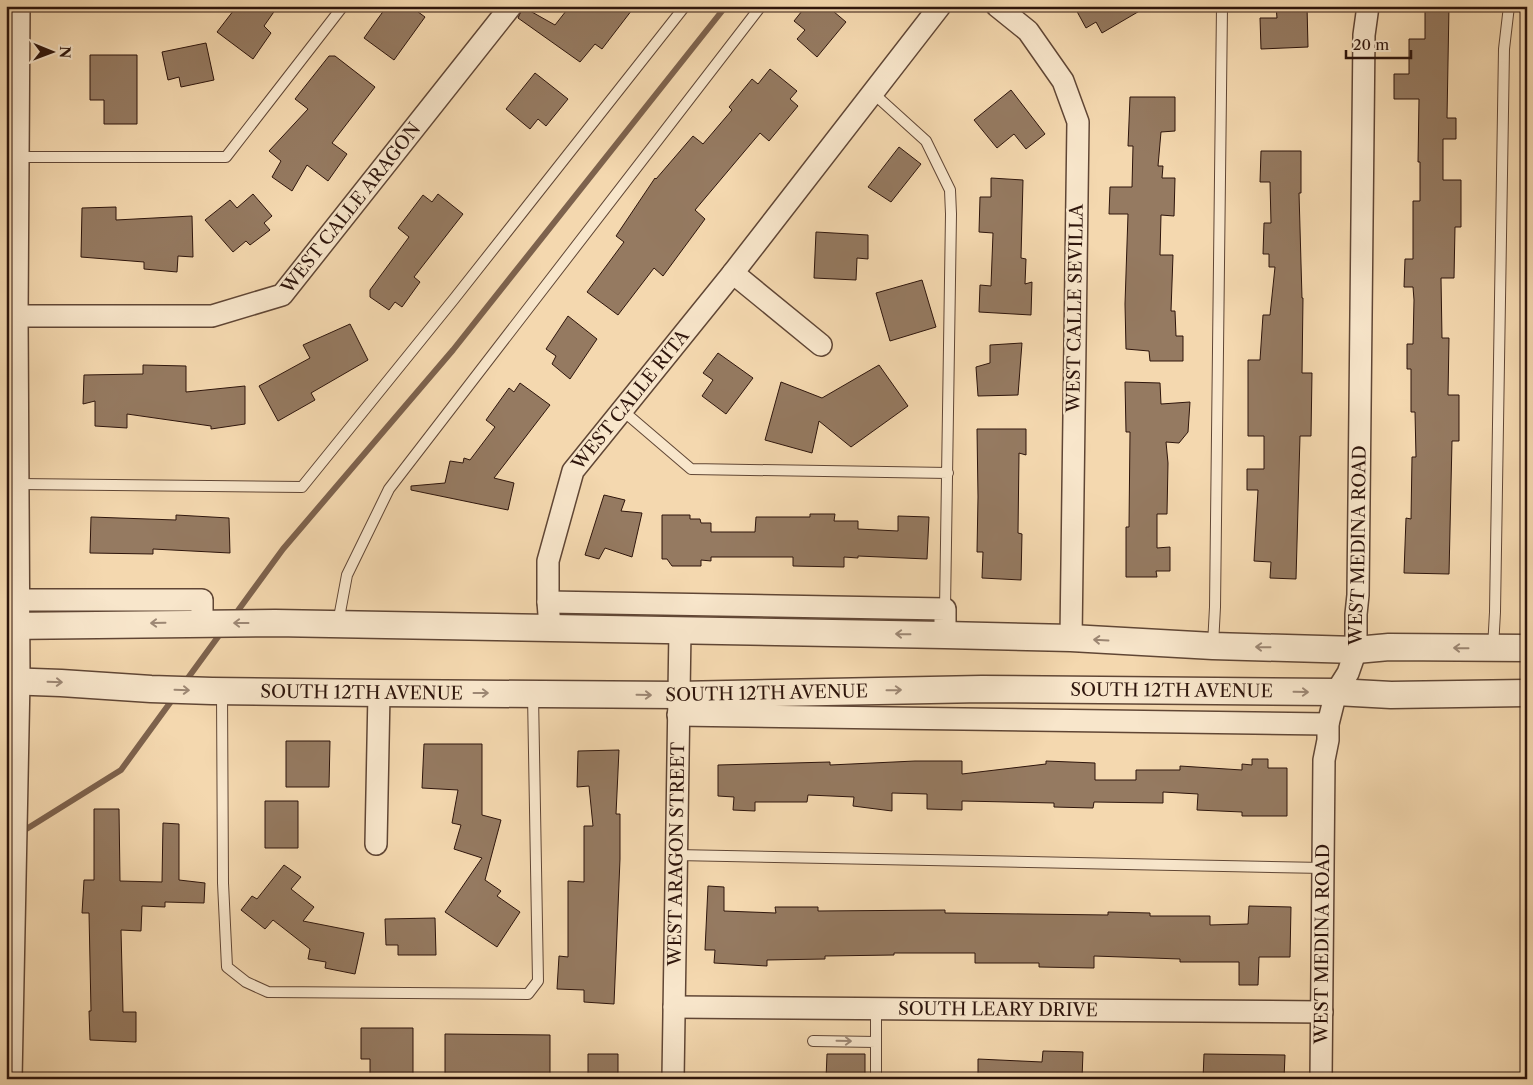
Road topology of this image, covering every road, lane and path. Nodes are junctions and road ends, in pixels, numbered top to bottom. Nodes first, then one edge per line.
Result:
1 (19, 6) edge
2 (343, 6) edge
3 (511, 6) edge
4 (685, 6) edge
5 (761, 6) edge
6 (940, 6) edge
7 (997, 6) edge
8 (1222, 6) edge
9 (1368, 6) edge
10 (1509, 6) edge
11 (873, 93) junction
12 (12, 132) edge
13 (18, 157) junction
14 (733, 274) junction
15 (17, 316) junction
16 (821, 345) dead end
17 (622, 410) junction
18 (948, 473) junction
19 (18, 484) junction
20 (13, 613) edge
21 (549, 615) junction
22 (945, 622) junction
23 (338, 624) junction
24 (680, 630) junction
25 (1071, 638) junction
26 (1213, 646) junction
27 (1527, 648) edge
28 (1493, 649) junction
29 (1356, 650) junction
30 (13, 681) edge
31 (217, 691) junction
32 (1336, 692) junction
33 (379, 693) junction
34 (533, 693) junction
35 (1527, 693) edge
36 (678, 705) junction
37 (1328, 724) junction
38 (13, 811) edge
39 (376, 844) dead end
40 (676, 855) junction
41 (1324, 868) junction
42 (11, 879) edge
43 (674, 1007) junction
44 (876, 1009) junction
45 (1322, 1012) junction
46 (813, 1041) dead end
47 (876, 1042) junction
48 (12, 1079) edge
49 (673, 1079) edge
50 (876, 1079) edge
51 (1322, 1079) edge

1 - 12 street
2 - 13 lane
3 - 15 street, WEST CALLE ARAGON
4 - 19 lane
5 - 23 lane
6 - 11 street, WEST CALLE RITA
7 - 25 street, WEST CALLE SEVILLA
8 - 26 lane
9 - 29 street, WEST MEDINA ROAD
10 - 28 lane
11 - 14 street, WEST CALLE RITA
11 - 18 lane
12 - 13 street
13 - 15 street
14 - 16 street
14 - 17 street, WEST CALLE RITA
15 - 19 street
17 - 18 lane
17 - 21 street, WEST CALLE RITA
18 - 22 lane
19 - 20 street
23 -> 20 street
20 - 30 street
21 - 22 street
21 - 23 street
21 - 24 street
22 -> 24 street
22 - 25 street
24 - 36 street, WEST ARAGON STREET
26 -> 25 street
29 -> 26 street
27 - 28 street
28 -> 29 street
29 - 32 street, WEST MEDINA ROAD
30 -> 31 street, SOUTH 12TH AVENUE
30 - 38 street
31 - 33 street, SOUTH 12TH AVENUE
31 - 34 lane
32 - 35 street, SOUTH 12TH AVENUE
36 -> 32 street, SOUTH 12TH AVENUE
32 - 37 street, WEST MEDINA ROAD
33 -> 34 street, SOUTH 12TH AVENUE
33 - 39 street
34 -> 36 street, SOUTH 12TH AVENUE
36 - 37 street, SOUTH 12TH AVENUE
36 - 40 street, WEST ARAGON STREET
37 - 41 street, WEST MEDINA ROAD
38 - 42 street
40 - 41 lane
40 - 43 street, WEST ARAGON STREET
41 - 45 street, WEST MEDINA ROAD
42 - 48 street
43 - 44 street, SOUTH LEARY DRIVE
43 - 49 street, WEST ARAGON STREET
44 - 45 street, SOUTH LEARY DRIVE
44 - 47 lane
45 - 51 street, WEST MEDINA ROAD
46 -> 47 lane
47 - 50 lane

